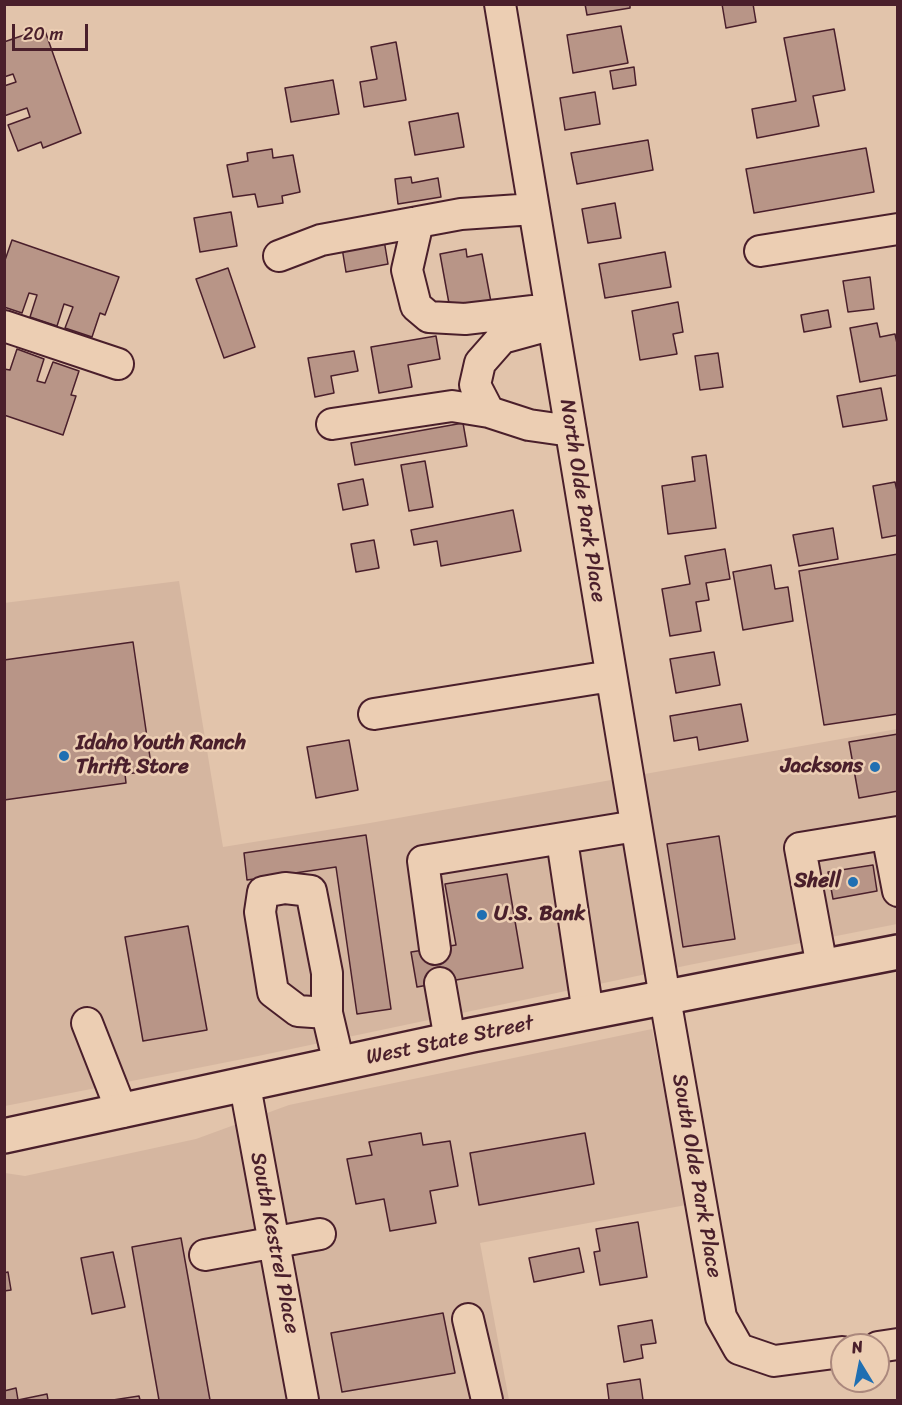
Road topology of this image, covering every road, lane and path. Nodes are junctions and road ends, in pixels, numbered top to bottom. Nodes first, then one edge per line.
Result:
1 (500, 4) edge
2 (534, 209) junction
3 (418, 222) junction
4 (897, 229) edge
5 (760, 251) dead end
6 (279, 256) dead end
7 (551, 316) junction
8 (4, 326) edge
9 (118, 364) dead end
10 (489, 412) junction
11 (332, 424) dead end
12 (570, 431) junction
13 (611, 676) junction
14 (374, 714) dead end
15 (636, 826) junction
16 (892, 833) edge
17 (562, 840) junction
18 (897, 891) edge
19 (435, 949) dead end
20 (897, 952) edge
21 (822, 967) junction
22 (440, 982) dead end
23 (665, 998) junction
24 (327, 1013) dead end
25 (588, 1013) junction
26 (87, 1023) dead end
27 (450, 1040) junction
28 (339, 1064) junction
29 (245, 1086) junction
30 (122, 1112) junction
31 (4, 1136) edge
32 (320, 1234) dead end
33 (274, 1242) junction
34 (205, 1255) dead end
35 (468, 1318) dead end
36 (830, 1354) edge
37 (303, 1401) edge
38 (487, 1401) edge

1 - 2 street, North Olde Park Place
2 - 3 street
2 - 7 street, North Olde Park Place
3 - 6 street
3 - 7 street
4 - 5 street
7 - 10 street
7 - 12 street, North Olde Park Place
8 - 9 street
10 - 11 street
10 - 12 street
12 - 13 street, North Olde Park Place
13 - 14 street
13 - 15 street, North Olde Park Place
15 - 17 street
15 - 23 street, North Olde Park Place
16 - 18 street
16 - 21 street
17 - 19 street
17 - 25 street
20 - 21 main road, West State Street
21 - 23 main road, West State Street
22 - 27 street
23 - 25 main road, West State Street
23 - 36 street, South Olde Park Place
24 - 28 street
25 - 27 main road, West State Street
26 - 30 street
27 - 28 main road, West State Street
28 - 29 main road, West State Street
29 - 30 main road, West State Street
29 - 33 street, South Kestrel Place
30 - 31 main road, West State Street
32 - 33 street
33 - 34 street
33 - 37 street, South Kestrel Place
35 - 38 street

